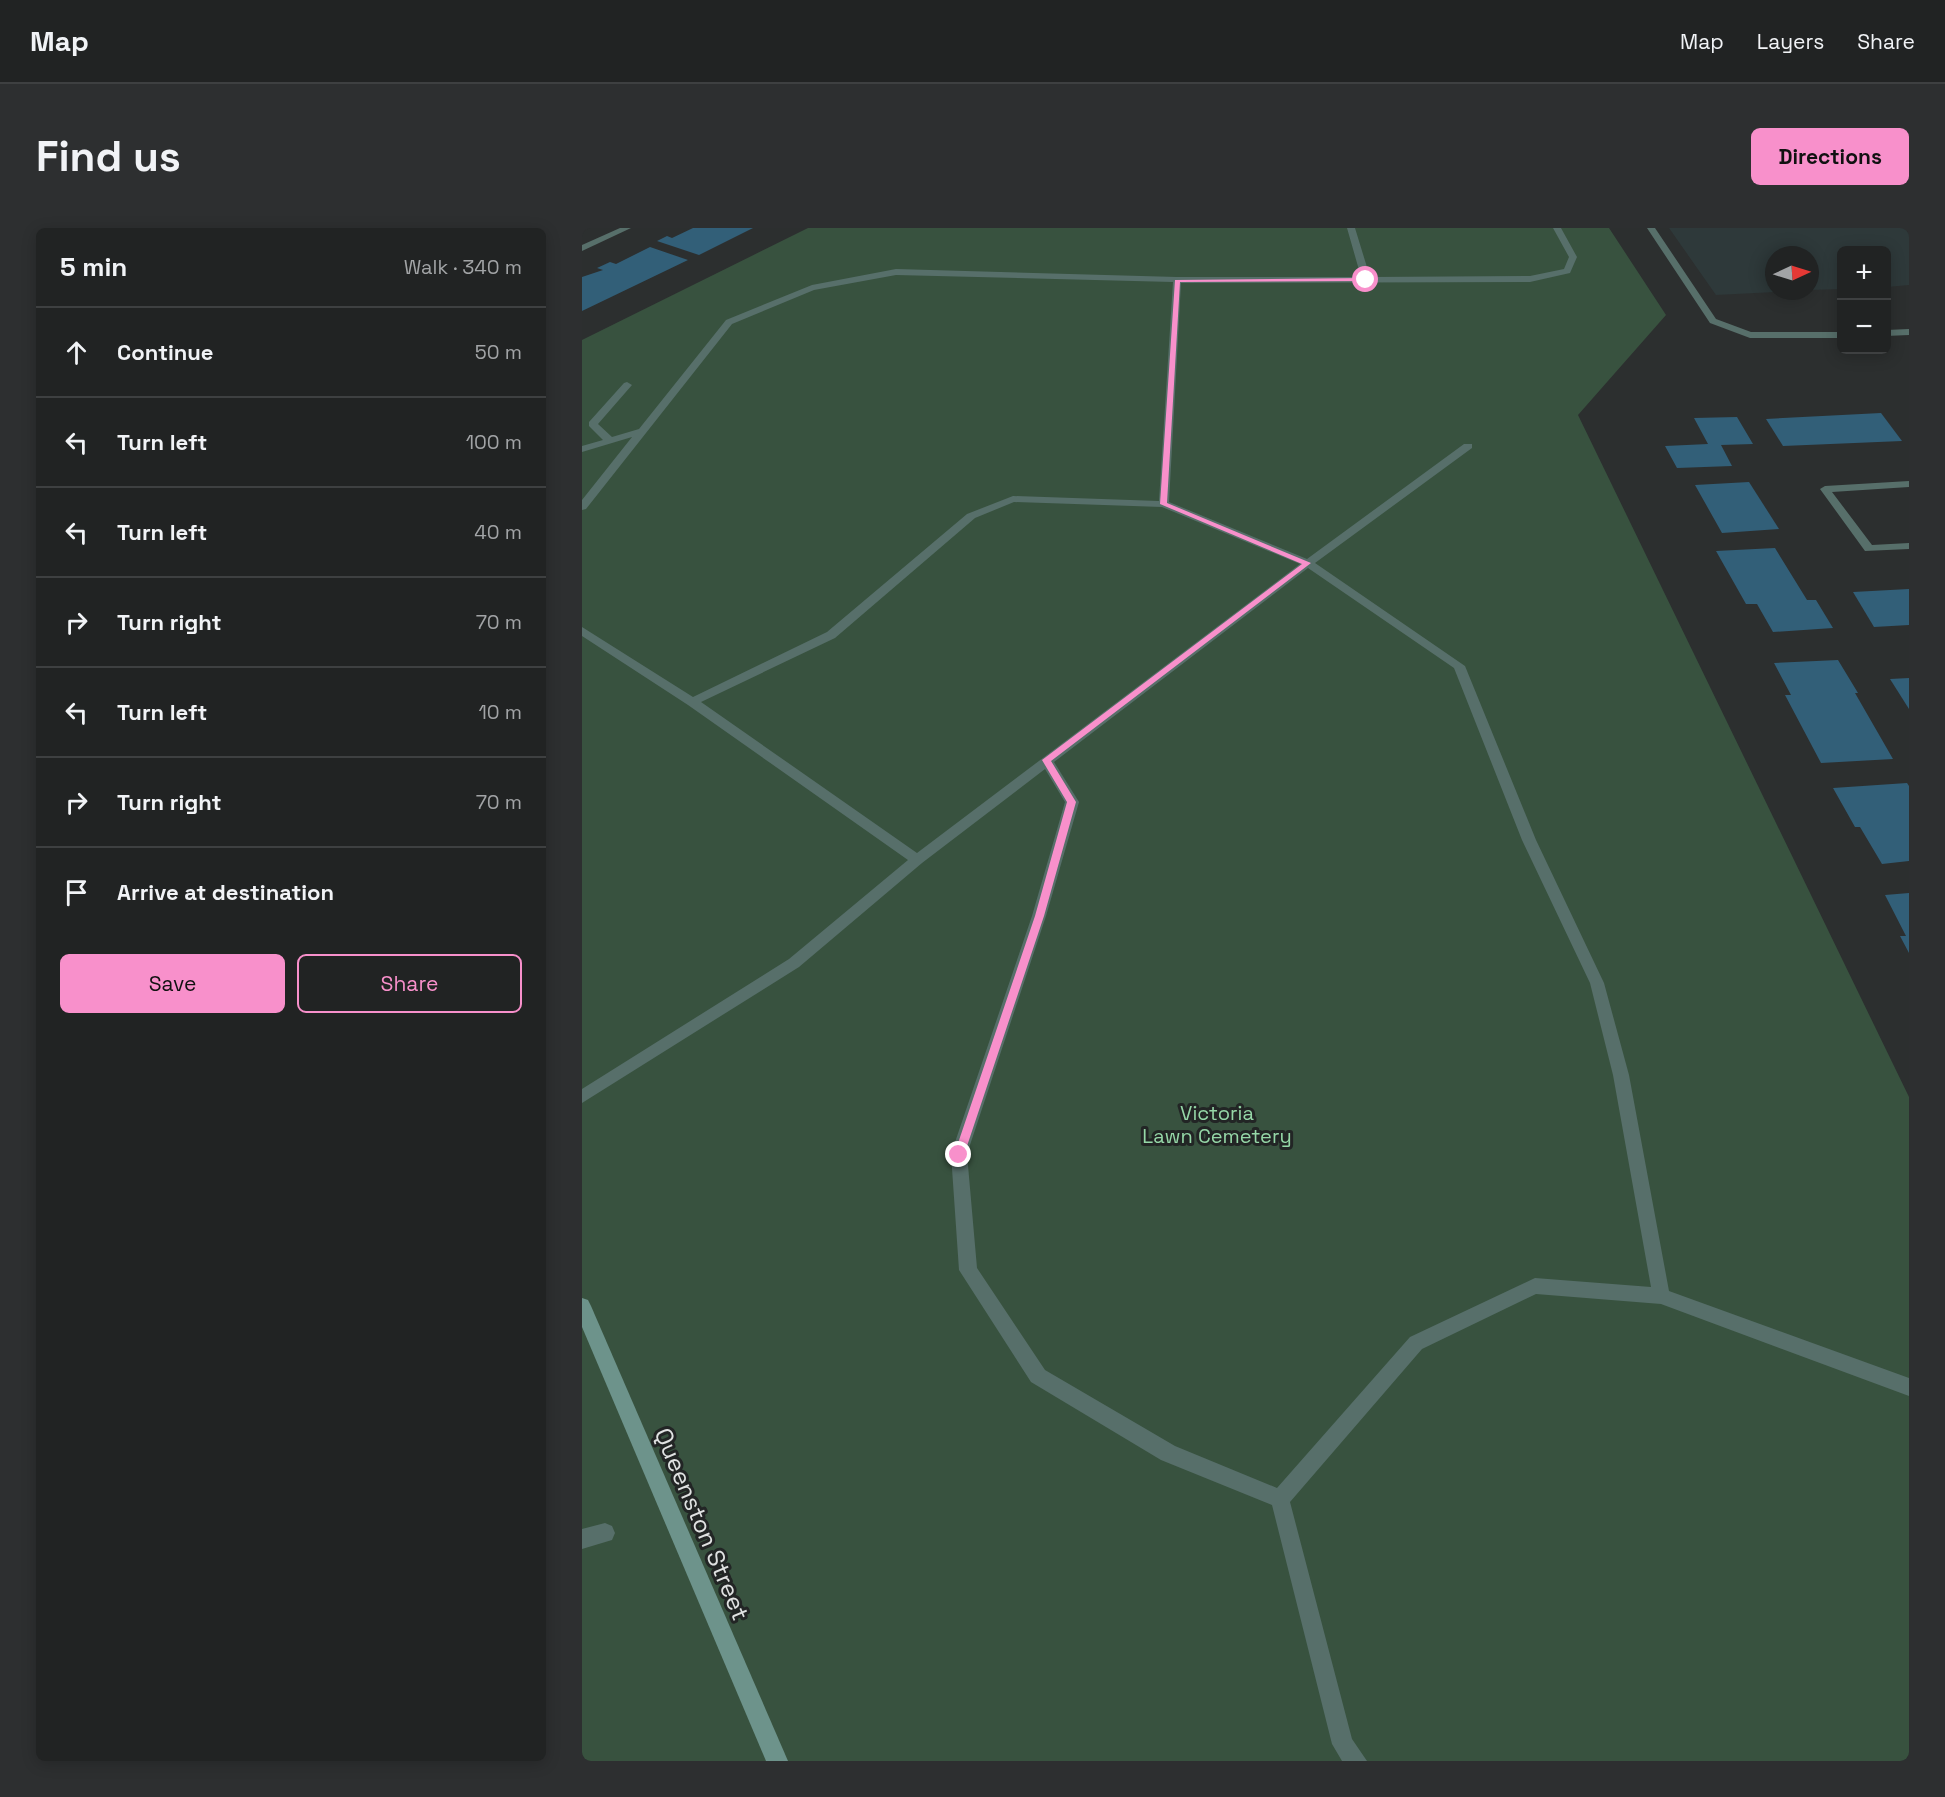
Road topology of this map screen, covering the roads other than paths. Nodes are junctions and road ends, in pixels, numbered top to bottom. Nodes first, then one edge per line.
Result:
1 (627, 228) edge
2 (1351, 228) edge
3 (1557, 228) edge
4 (1651, 228) edge
5 (583, 247) edge
6 (1177, 280) junction
7 (1366, 280) junction
8 (1909, 332) edge
9 (1891, 333) edge
10 (1837, 335) edge
11 (627, 385) dead end
12 (582, 416) edge
13 (599, 417) junction
14 (645, 430) junction
15 (609, 440) junction
16 (1468, 446) dead end
17 (582, 449) edge
18 (1908, 485) edge
19 (1164, 504) junction
20 (582, 507) edge
21 (1909, 546) edge
22 (1308, 563) junction
23 (582, 631) edge
24 (692, 702) junction
25 (1047, 760) junction
26 (917, 860) junction
27 (582, 1097) edge
28 (1660, 1296) junction
29 (582, 1306) edge
30 (1909, 1387) edge
31 (1280, 1499) junction
32 (605, 1533) dead end
33 (582, 1539) edge
34 (777, 1761) edge
35 (1356, 1761) edge

1 - 5 street
2 - 7 street
3 - 7 street
4 - 10 street
6 - 7 street
6 - 14 street
6 - 19 street
8 - 9 street
11 - 13 street
12 - 13 street
13 - 15 street
14 - 15 street
14 - 20 street
15 - 17 street
16 - 22 street
18 - 21 street
19 - 22 street
19 - 24 street
22 - 25 street
22 - 28 street
23 - 24 street
24 - 26 street
25 - 26 street
25 - 31 street
26 - 27 street
28 - 30 street
28 - 31 street
29 - 34 main road, Queenston Street
31 - 35 street
32 - 33 street

